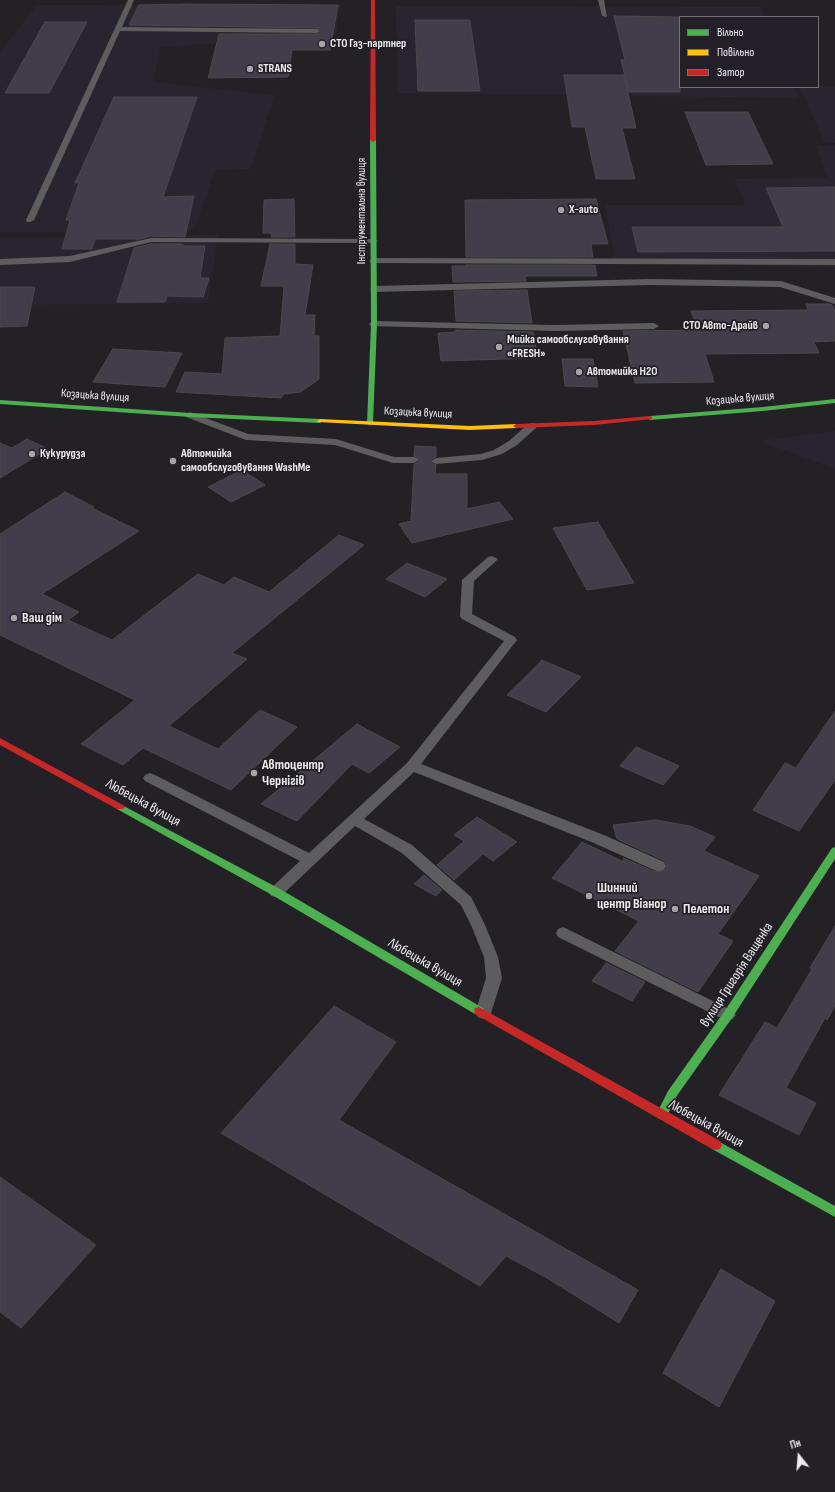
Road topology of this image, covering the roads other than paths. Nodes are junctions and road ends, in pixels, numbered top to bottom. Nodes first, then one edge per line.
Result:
1 (131, 0) edge
2 (374, 0) edge
3 (601, 0) edge
4 (605, 16) dead end
5 (118, 29) junction
6 (317, 31) dead end
7 (30, 220) dead end
8 (374, 241) junction
9 (374, 261) junction
10 (0, 262) edge
11 (835, 262) edge
12 (374, 289) junction
13 (835, 301) edge
14 (374, 324) junction
15 (654, 326) dead end
16 (0, 402) edge
17 (835, 402) edge
18 (190, 415) junction
19 (370, 423) junction
20 (532, 426) junction
21 (414, 460) dead end
22 (436, 461) dead end
23 (492, 559) dead end
24 (0, 741) edge
25 (412, 766) junction
26 (150, 778) dead end
27 (355, 820) junction
28 (835, 851) edge
29 (310, 860) junction
30 (659, 866) dead end
31 (276, 892) junction
32 (563, 933) dead end
33 (483, 1013) junction
34 (728, 1015) junction
35 (662, 1115) junction
36 (835, 1212) edge

1 - 5 lane
2 - 8 street, Інструментальна вулиця
3 - 4 lane
5 - 6 lane
5 - 7 lane
8 - 9 street, Інструментальна вулиця
8 - 10 lane
9 - 11 lane
9 - 12 street, Інструментальна вулиця
12 - 13 lane
12 - 14 street, Інструментальна вулиця
14 - 15 lane
14 - 19 street, Інструментальна вулиця
16 - 18 street, Козацька вулиця
17 - 20 street, Козацька вулиця
18 - 19 street, Козацька вулиця
18 - 21 lane
19 - 20 street, Козацька вулиця
20 - 22 lane
23 - 25 lane
24 - 31 street, Любецька вулиця
25 - 27 lane
25 - 30 lane
26 - 29 lane
27 - 29 lane
27 - 33 lane
28 - 34 street, вулиця Григорія Ващенка
29 - 31 lane
31 - 33 street, Любецька вулиця
32 - 34 lane
33 - 35 street, Любецька вулиця
34 - 35 street, вулиця Григорія Ващенка
35 - 36 street, Любецька вулиця

